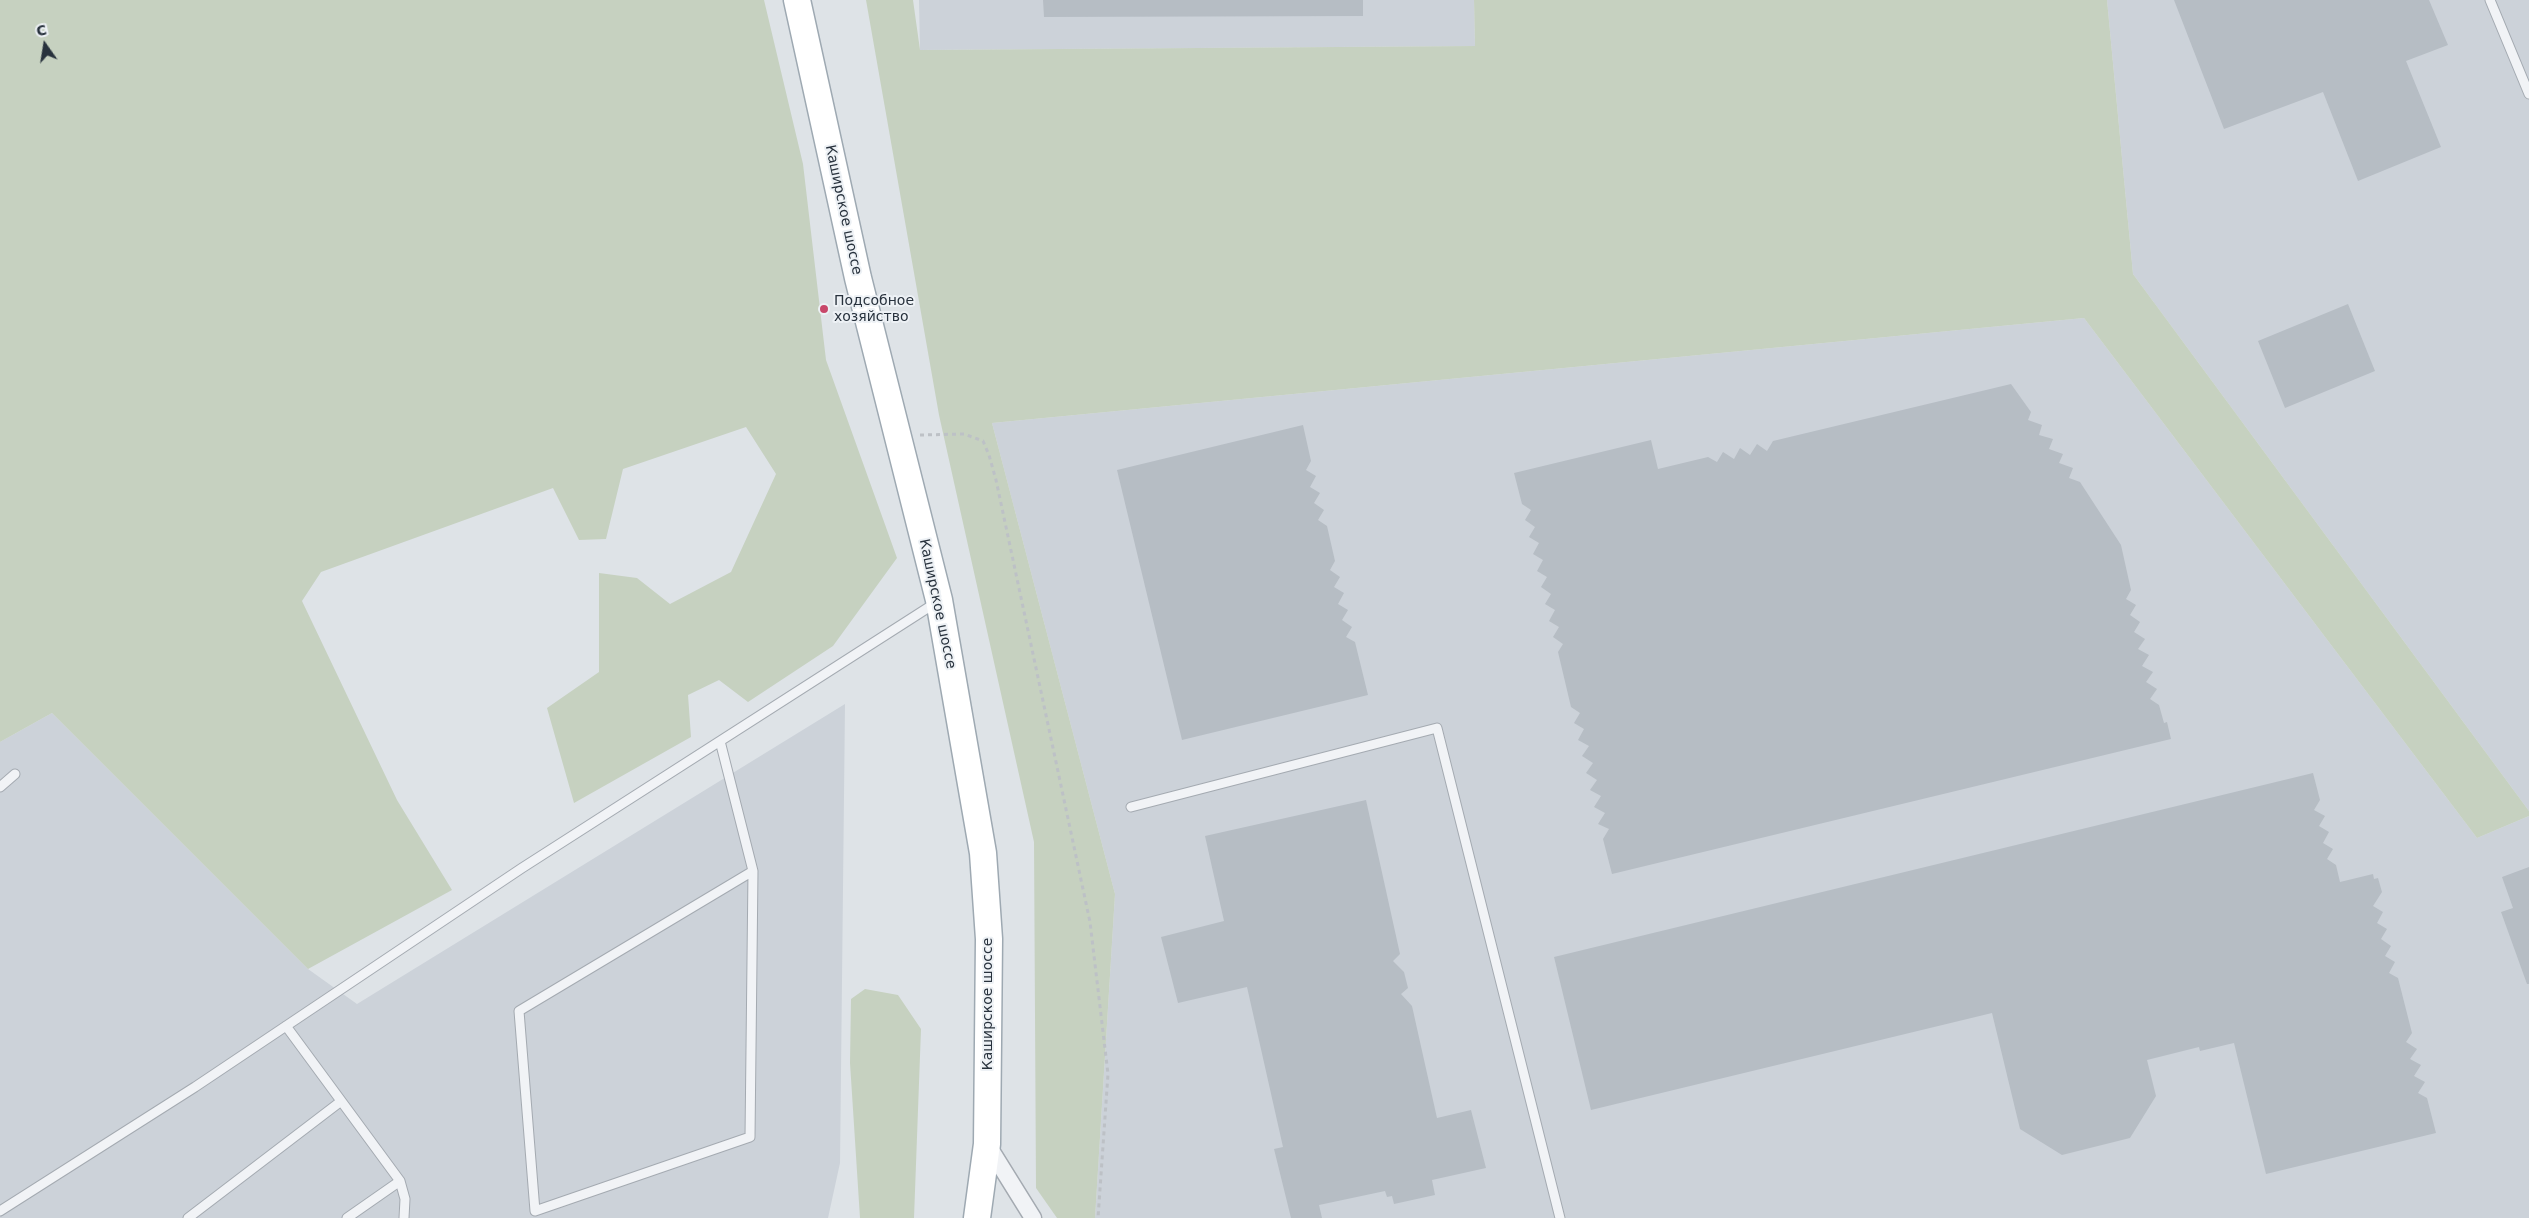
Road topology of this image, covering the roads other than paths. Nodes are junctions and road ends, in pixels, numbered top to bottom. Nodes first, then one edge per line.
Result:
1 (797, 0) edge
2 (2490, 0) edge
3 (2529, 94) edge
4 (939, 600) junction
5 (720, 741) junction
6 (15, 774) dead end
7 (0, 787) edge
8 (1131, 807) dead end
9 (753, 871) junction
10 (286, 1026) junction
11 (340, 1102) junction
12 (987, 1144) junction
13 (400, 1181) junction
14 (0, 1211) edge
15 (188, 1218) edge
16 (347, 1218) edge
17 (404, 1218) edge
18 (977, 1218) edge
19 (1033, 1218) edge
20 (1560, 1218) edge

1 - 4 main road, Каширское шоссе
2 - 3 lane
4 - 5 lane
4 - 12 main road, Каширское шоссе
5 - 9 lane
5 - 10 lane
6 - 7 lane
8 - 20 lane
9 - 9 lane
10 - 11 lane
10 - 14 lane
11 - 13 lane
11 - 15 lane
12 - 18 main road, Каширское шоссе
12 - 19 street
13 - 16 lane
13 - 17 lane

